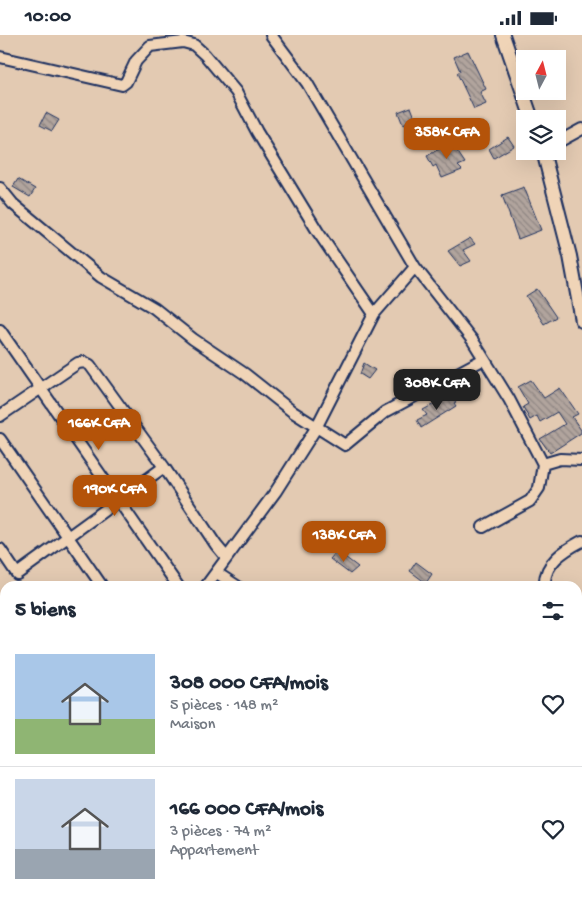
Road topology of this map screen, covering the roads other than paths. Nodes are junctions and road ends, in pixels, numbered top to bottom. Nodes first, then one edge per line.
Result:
1 (271, 35) edge
2 (504, 35) edge
3 (0, 57) edge
4 (529, 110) edge
5 (582, 129) edge
6 (566, 138) edge
7 (545, 160) edge
8 (0, 188) edge
9 (415, 267) junction
10 (580, 289) edge
11 (374, 314) junction
12 (582, 321) edge
13 (0, 330) edge
14 (484, 359) junction
15 (40, 388) junction
16 (0, 416) edge
17 (316, 428) junction
18 (0, 439) edge
19 (582, 460) edge
20 (543, 464) junction
21 (164, 467) junction
22 (118, 500) junction
23 (483, 527) dead end
24 (68, 537) junction
25 (582, 541) edge
26 (0, 549) edge
27 (226, 557) junction
28 (217, 573) junction
29 (99, 581) edge
30 (175, 581) edge
31 (210, 581) edge
32 (229, 581) edge
33 (544, 581) edge

1 - 9 street
2 - 4 street
3 - 11 street
5 - 6 street
7 - 10 street
8 - 17 street
9 - 11 street
9 - 14 street
10 - 12 street
11 - 17 street
13 - 15 street
14 - 17 street
14 - 20 street
15 - 16 street
15 - 21 street
15 - 22 street
17 - 27 street
18 - 24 street
19 - 20 street
20 - 23 street
21 - 22 street
21 - 27 street
22 - 24 street
22 - 30 street
24 - 26 street
24 - 29 street
25 - 33 street
27 - 28 street
28 - 31 street
28 - 32 street

